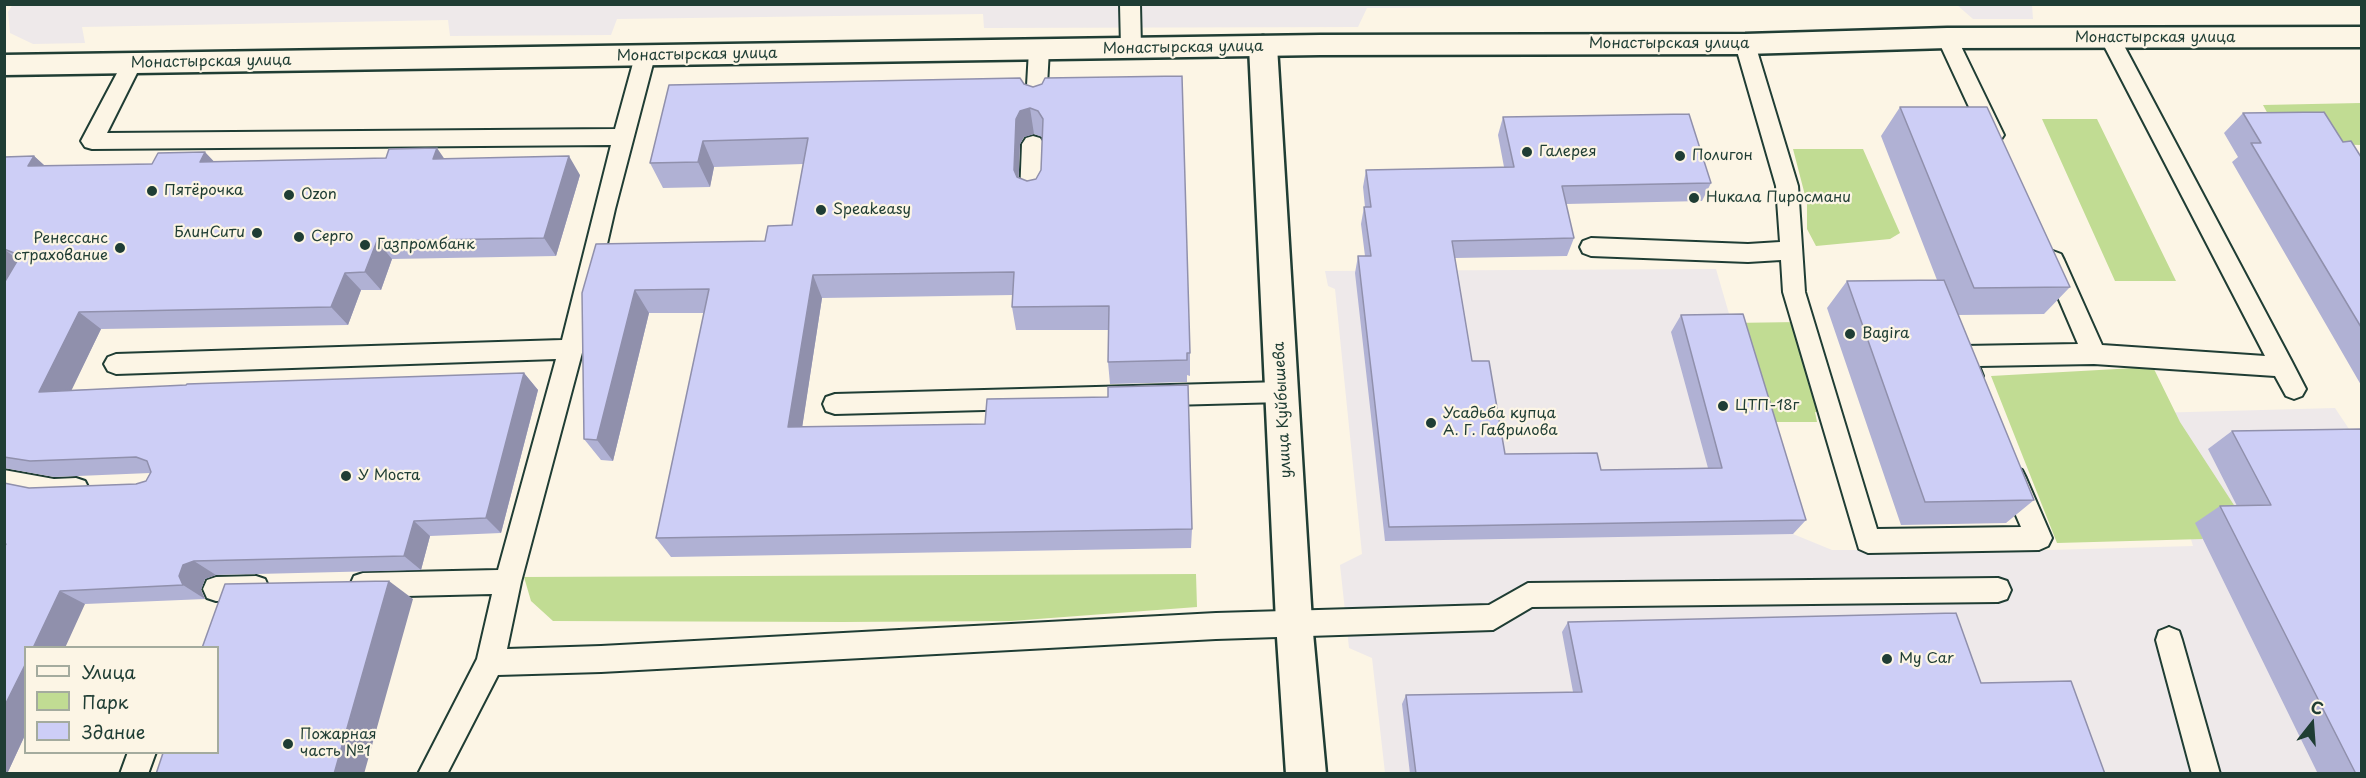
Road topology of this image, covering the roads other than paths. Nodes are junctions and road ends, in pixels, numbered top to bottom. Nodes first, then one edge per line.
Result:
1 (1130, 4) edge
2 (1947, 38) junction
3 (2110, 38) junction
4 (2361, 38) edge
5 (1745, 44) junction
6 (1263, 46) junction
7 (1131, 48) junction
8 (1039, 50) junction
9 (645, 56) junction
10 (132, 63) junction
11 (4, 65) edge
12 (1036, 103) edge
13 (624, 137) junction
14 (1033, 144) edge
15 (2004, 156) edge
16 (1031, 195) edge
17 (2044, 239) edge
18 (1592, 247) dead end
19 (1791, 250) junction
20 (571, 349) junction
21 (2094, 354) junction
22 (116, 364) dead end
23 (2283, 367) junction
24 (2294, 389) dead end
25 (1282, 392) junction
26 (1980, 400) edge
27 (835, 404) dead end
28 (2002, 453) edge
29 (4, 482) edge
30 (100, 488) edge
31 (508, 582) junction
32 (344, 586) edge
33 (286, 587) edge
34 (216, 589) dead end
35 (1998, 590) dead end
36 (1294, 622) junction
37 (2169, 640) dead end
38 (490, 662) junction
39 (141, 754) edge
40 (134, 774) edge
41 (432, 774) edge
42 (1306, 774) edge
43 (2206, 774) edge

1 - 7 lane
2 - 3 main road, Монастырская улица
2 - 5 main road, Монастырская улица
2 - 15 lane
3 - 4 main road, Монастырская улица
3 - 23 lane
5 - 6 main road, Монастырская улица
5 - 19 lane
6 - 7 main road, Монастырская улица
6 - 25 main road, улица Куйбышева
7 - 8 main road, Монастырская улица
8 - 9 main road, Монастырская улица
8 - 12 lane
9 - 10 main road, Монастырская улица
9 - 13 lane
10 - 11 main road, Монастырская улица
10 - 13 lane
13 - 20 lane
14 - 16 lane
17 - 21 lane
18 - 19 lane
19 - 28 lane
20 - 22 lane
20 - 31 lane
21 - 23 lane
21 - 26 lane
23 - 24 lane
25 - 27 lane
25 - 36 main road, улица Куйбышева
29 - 30 lane
31 - 32 lane
31 - 38 lane
33 - 34 lane
35 - 36 lane
36 - 38 lane
36 - 42 main road, улица Куйбышева
37 - 43 lane
38 - 41 lane
39 - 40 lane

